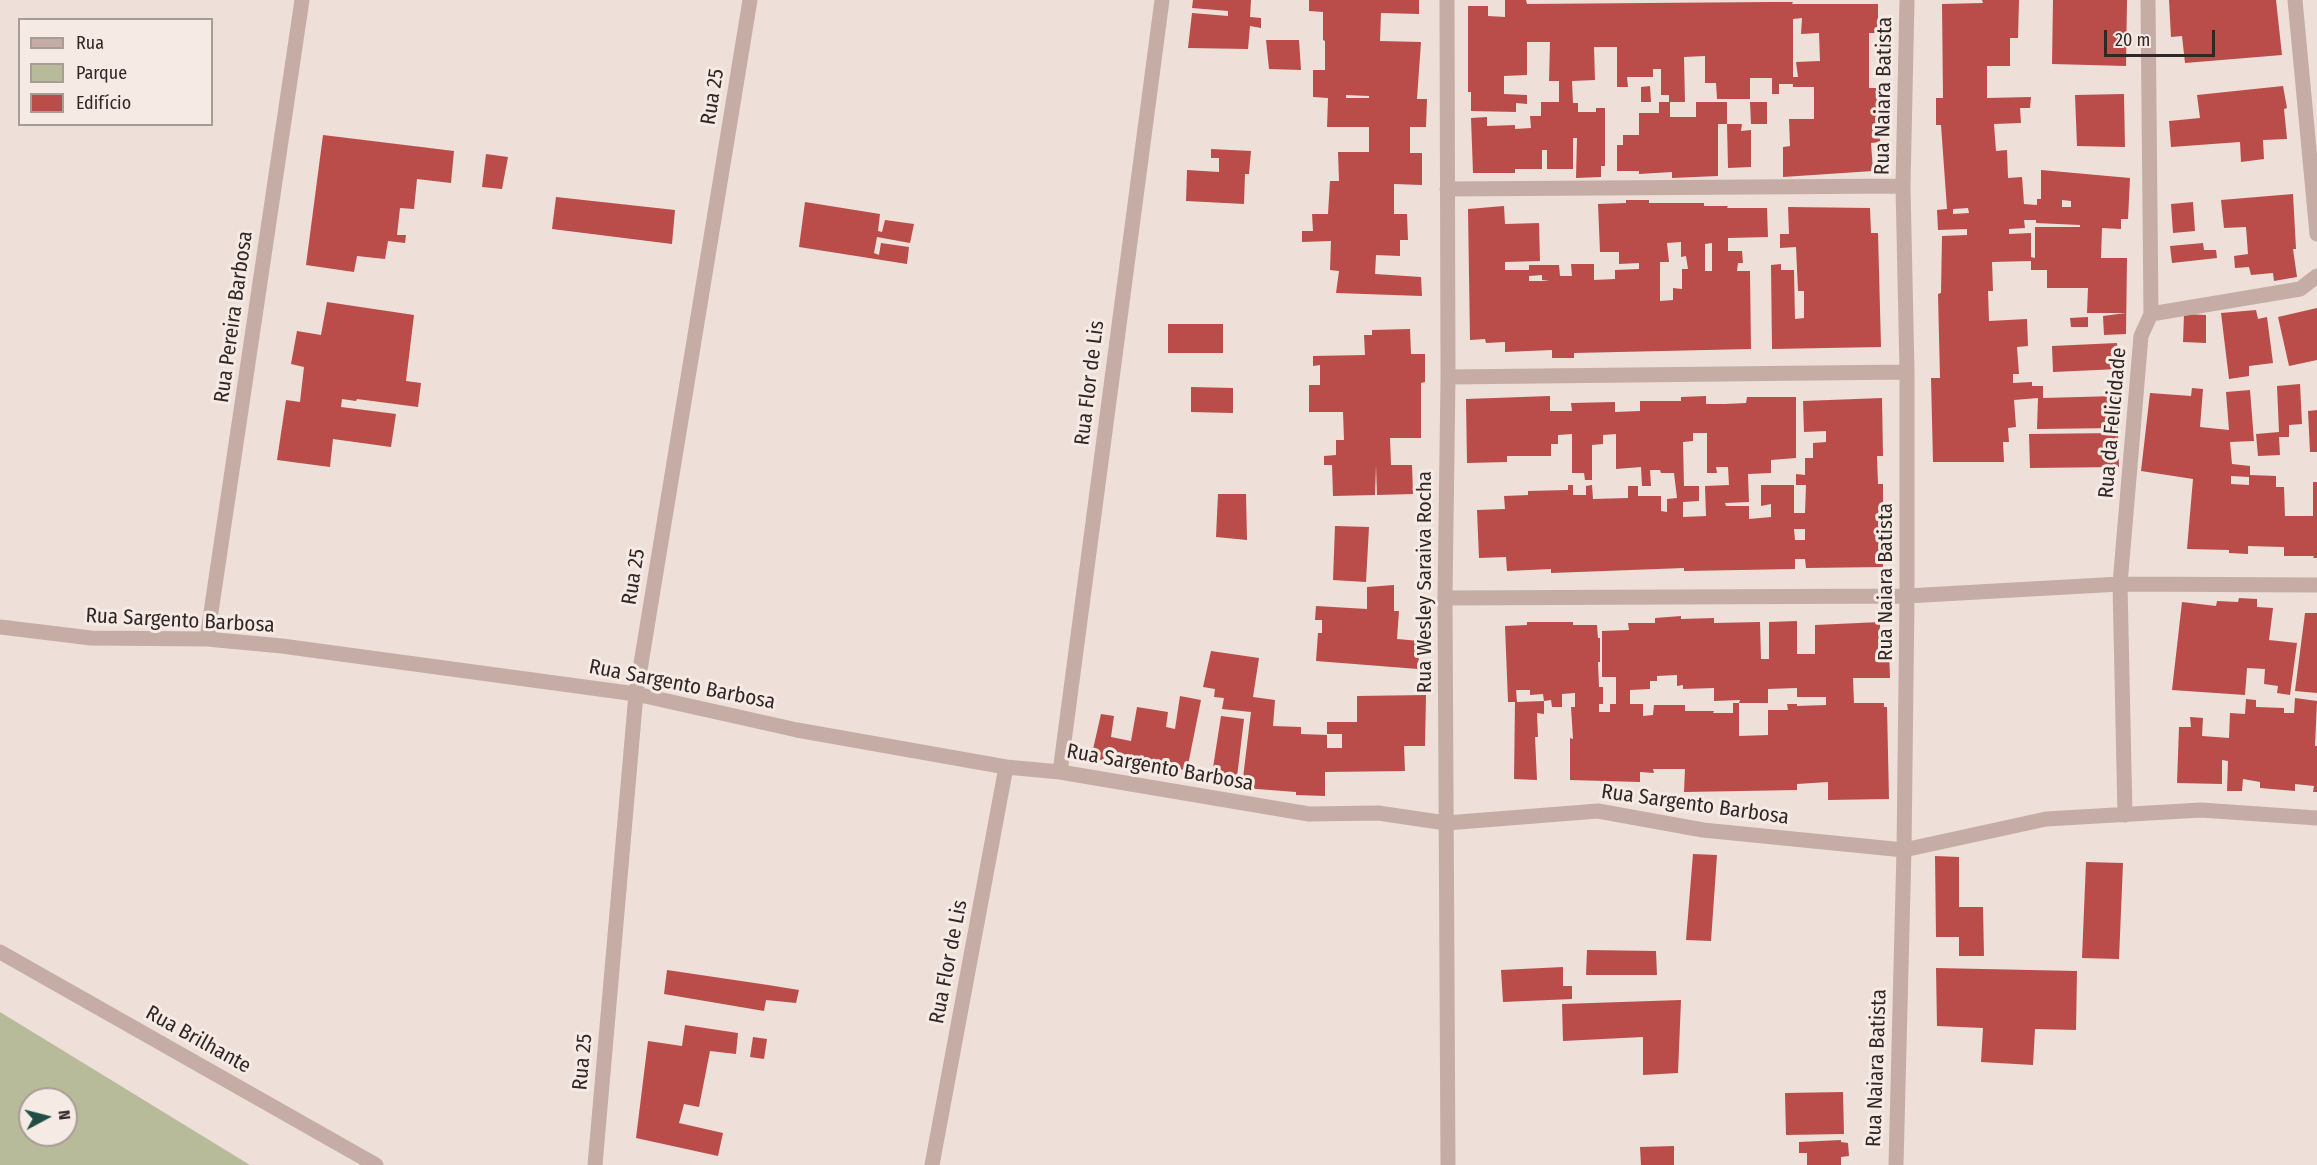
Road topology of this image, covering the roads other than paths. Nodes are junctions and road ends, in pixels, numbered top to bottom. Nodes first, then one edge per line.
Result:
1 (302, 0) edge
2 (750, 0) edge
3 (1162, 0) edge
4 (1447, 0) edge
5 (1907, 0) edge
6 (2148, 0) edge
7 (2295, 0) edge
8 (2310, 101) edge
9 (1903, 186) junction
10 (1448, 189) junction
11 (2317, 234) edge
12 (2317, 276) edge
13 (2151, 314) junction
14 (1907, 372) junction
15 (1448, 377) junction
16 (2120, 584) junction
17 (2317, 585) edge
18 (1907, 596) junction
19 (1445, 598) junction
20 (0, 627) edge
21 (207, 639) junction
22 (636, 694) junction
23 (1006, 767) junction
24 (1060, 772) junction
25 (2125, 814) junction
26 (2317, 818) edge
27 (1446, 823) junction
28 (1904, 850) junction
29 (0, 952) edge
30 (376, 1165) edge
31 (595, 1165) edge
32 (932, 1165) edge
33 (1448, 1165) edge
34 (1896, 1165) edge

1 - 21 street, Rua Pereira Barbosa
2 - 22 street, Rua 25
3 - 24 street, Rua Flor de Lis
4 - 10 street, Rua Wesley Saraiva Rocha
5 - 9 street, Rua Naiara Batista
6 - 13 street, Rua da Felicidade
7 - 8 street
8 - 11 street
9 - 10 street
9 - 14 street, Rua Naiara Batista
10 - 15 street, Rua Wesley Saraiva Rocha
12 - 13 street
13 - 16 street, Rua da Felicidade
14 - 15 street
14 - 18 street, Rua Naiara Batista
15 - 19 street, Rua Wesley Saraiva Rocha
16 - 17 street
16 - 18 street
16 - 25 street, Rua da Felicidade
18 - 19 street
18 - 28 street, Rua Naiara Batista
19 - 27 street, Rua Wesley Saraiva Rocha
20 - 21 street, Rua Sargento Barbosa
21 - 22 street, Rua Sargento Barbosa
22 - 23 street, Rua Sargento Barbosa
22 - 31 street, Rua 25
23 - 24 street, Rua Sargento Barbosa
23 - 32 street, Rua Flor de Lis
24 - 27 street, Rua Sargento Barbosa
25 - 26 street, Rua Sargento Barbosa
25 - 28 street, Rua Sargento Barbosa
27 - 28 street, Rua Sargento Barbosa
27 - 33 street, Rua Wesley Saraiva Rocha
28 - 34 street, Rua Naiara Batista
29 - 30 street, Rua Brilhante

